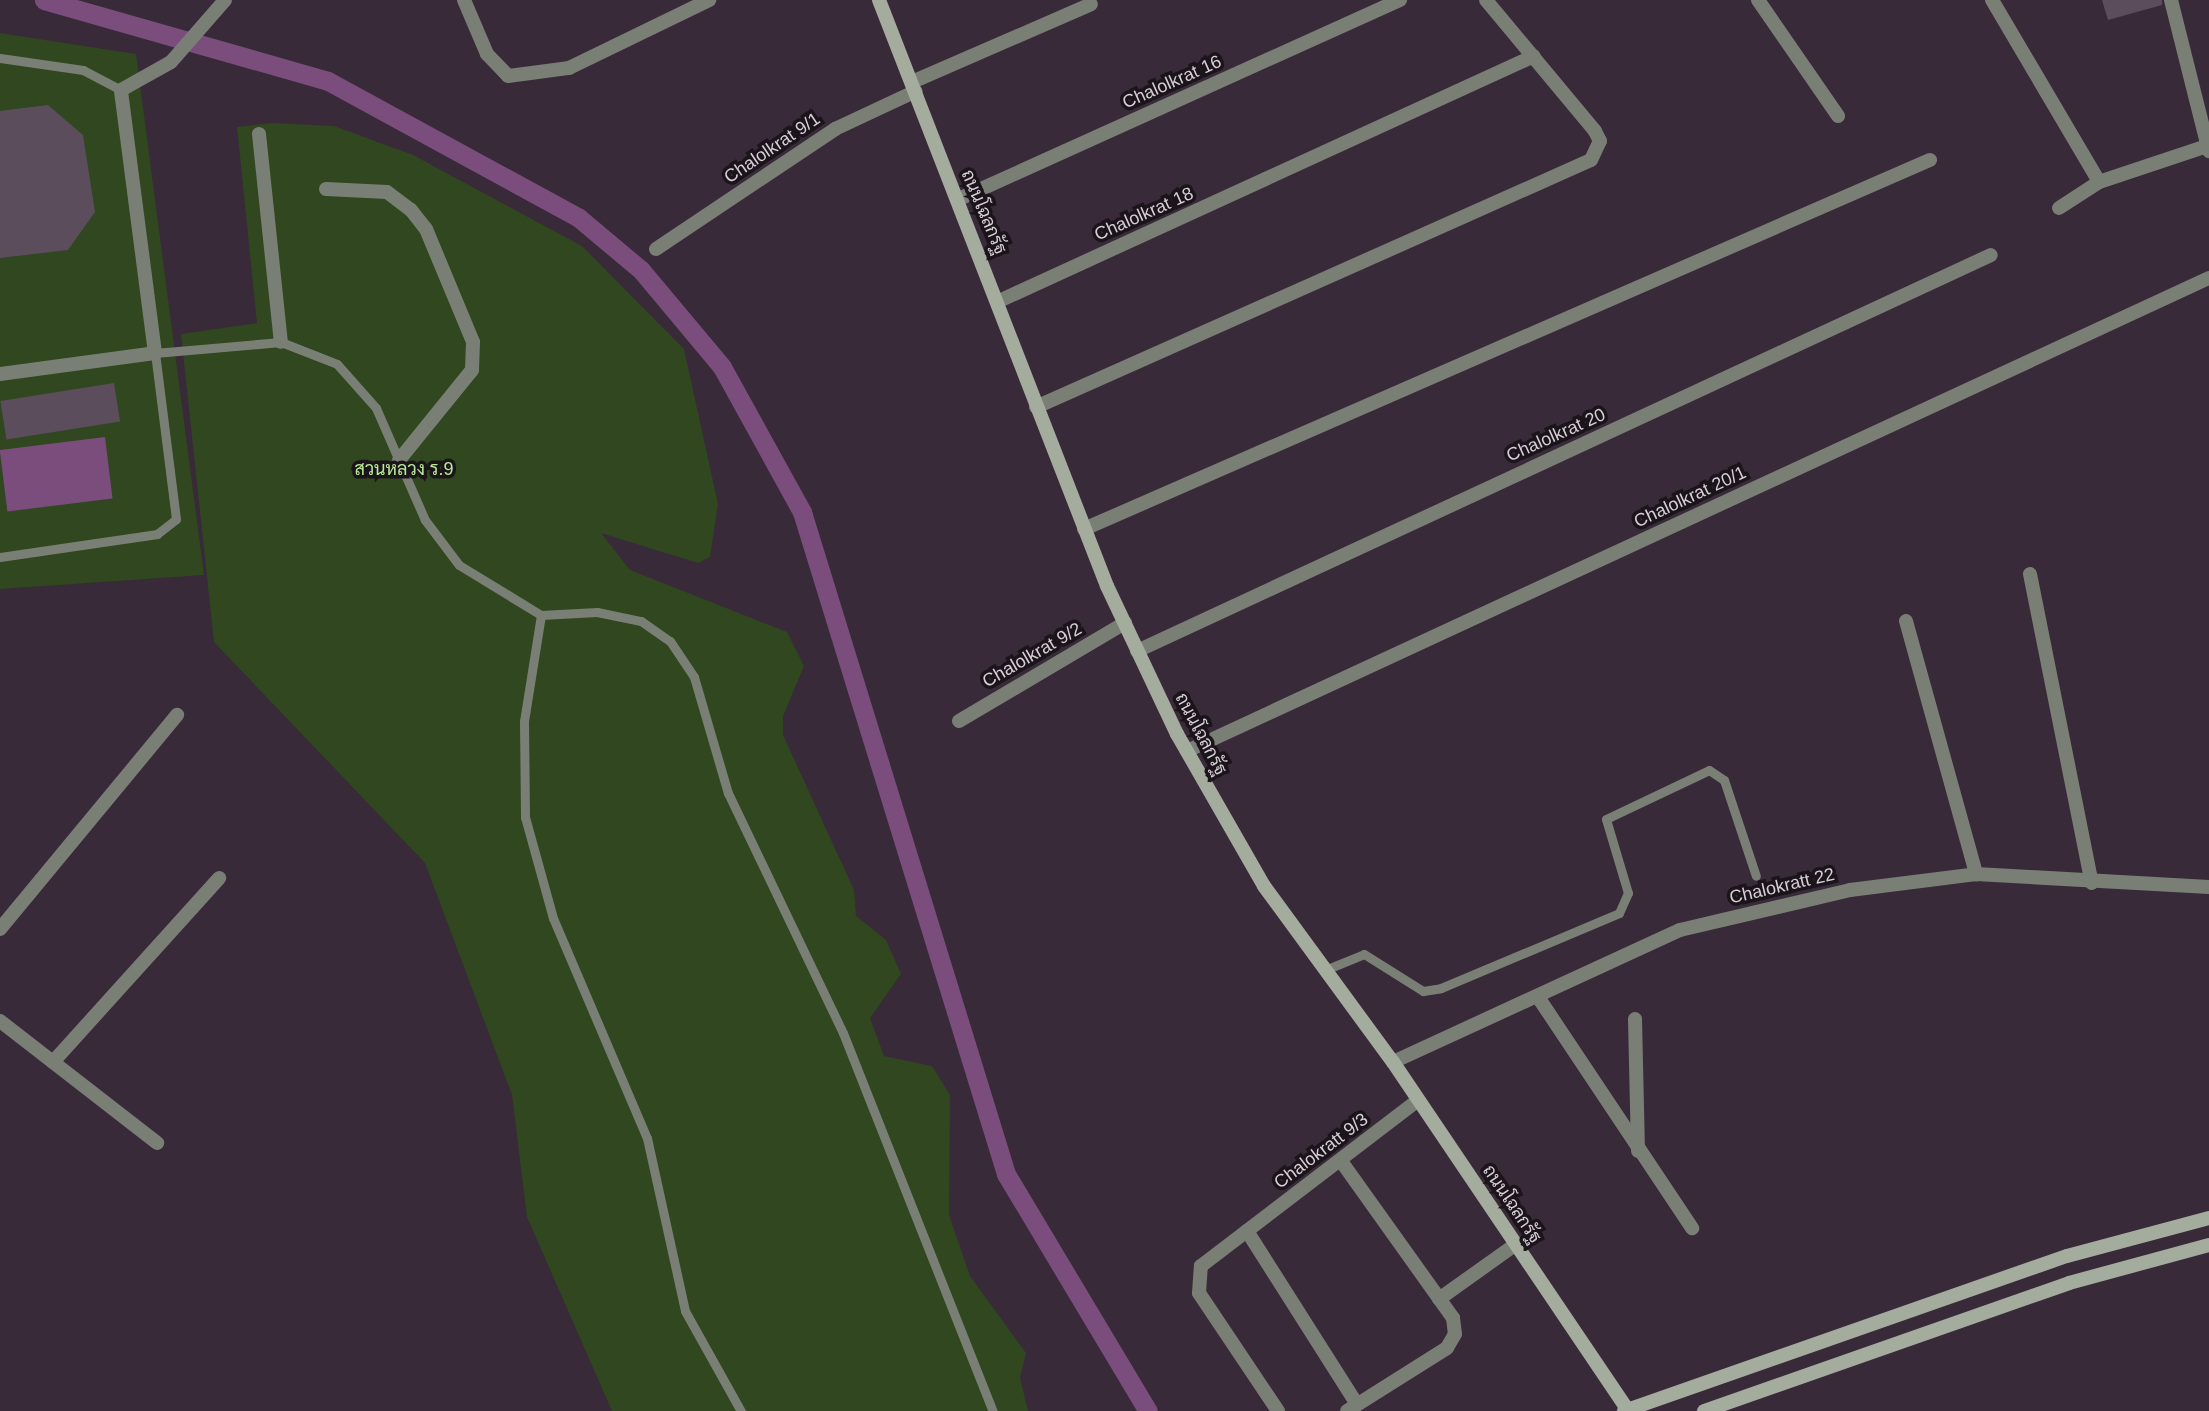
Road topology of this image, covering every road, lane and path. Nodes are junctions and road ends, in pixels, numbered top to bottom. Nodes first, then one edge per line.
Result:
1 (464, 0) edge
2 (709, 0) edge
3 (879, 0) edge
4 (1400, 0) edge
5 (1486, 0) edge
6 (1758, 0) edge
7 (1992, 0) edge
8 (2171, 0) edge
9 (222, 3) edge
10 (1091, 4) dead end
11 (1534, 56) junction
12 (0, 58) edge
13 (914, 86) junction
14 (121, 90) junction
15 (1838, 116) dead end
16 (259, 134) dead end
17 (2208, 148) edge
18 (1930, 160) dead end
19 (2099, 182) junction
20 (326, 189) dead end
21 (959, 199) junction
22 (2059, 208) dead end
23 (656, 249) dead end
24 (1991, 255) dead end
25 (2209, 278) edge
26 (999, 301) junction
27 (281, 342) junction
28 (155, 353) junction
29 (0, 374) edge
30 (1036, 407) junction
31 (399, 460) junction
32 (1084, 529) junction
33 (0, 557) edge
34 (2030, 574) dead end
35 (541, 615) junction
36 (1906, 621) dead end
37 (1125, 623) junction
38 (1137, 651) junction
39 (177, 715) dead end
40 (959, 721) dead end
41 (1187, 751) junction
42 (1976, 874) junction
43 (1756, 876) dead end
44 (219, 878) dead end
45 (2092, 883) junction
46 (2209, 887) edge
47 (0, 929) edge
48 (1325, 970) junction
49 (1538, 997) junction
50 (1635, 1019) dead end
51 (0, 1021) edge
52 (53, 1062) junction
53 (1393, 1062) junction
54 (1418, 1100) junction
55 (157, 1143) dead end
56 (1638, 1151) junction
57 (1340, 1161) junction
58 (2209, 1217) edge
59 (1692, 1228) dead end
60 (1247, 1231) junction
61 (1516, 1244) junction
62 (2209, 1245) edge
63 (1439, 1299) junction
64 (1352, 1407) edge
65 (1626, 1410) edge
66 (741, 1411) edge
67 (993, 1411) edge
68 (1278, 1411) edge
69 (1704, 1411) edge

1 - 2 street
3 - 13 street, ถนนโฉลกรัฐ
4 - 21 street, Chalolkrat 16
5 - 11 street
6 - 15 street
7 - 19 street
8 - 17 street
9 - 14 street
10 - 13 street, Chalolkrat 9/1
11 - 26 street, Chalolkrat 18
11 - 30 street
12 - 14 lane
13 - 21 street, ถนนโฉลกรัฐ
13 - 23 street, Chalolkrat 9/1
14 - 28 street
16 - 27 street
17 - 19 street
18 - 32 street
19 - 22 street
20 - 31 street
21 - 26 street, ถนนโฉลกรัฐ
24 - 38 street, Chalolkrat 20
25 - 41 street, Chalolkrat 20/1
26 - 30 street, ถนนโฉลกรัฐ
27 - 28 lane
27 - 31 lane
28 - 29 street
28 - 33 lane
30 - 32 street, ถนนโฉลกรัฐ
31 - 35 lane
32 - 37 street, ถนนโฉลกรัฐ
34 - 45 street
35 - 66 lane
35 - 67 lane
36 - 42 street
37 - 38 street, ถนนโฉลกรัฐ
37 - 40 street, Chalolkrat 9/2
38 - 41 street, ถนนโฉลกรัฐ
39 - 47 street
41 - 48 street, ถนนโฉลกรัฐ
42 - 45 street, Chalokratt 22
42 - 49 street, Chalokratt 22
43 - 48 lane
44 - 52 street
45 - 46 street, Chalokratt 22
48 - 53 street, ถนนโฉลกรัฐ
49 - 53 street, Chalokratt 22
49 - 56 street
50 - 56 street
51 - 52 street
52 - 55 street
53 - 54 street, ถนนโฉลกรัฐ
54 - 57 street, Chalokratt 9/3
54 - 61 street, ถนนโฉลกรัฐ
56 - 59 street
57 - 60 street, Chalokratt 9/3
57 - 63 street
58 - 65 street
60 - 64 street
60 - 68 street, Chalokratt 9/3
61 - 63 street
61 - 65 street, ถนนโฉลกรัฐ
62 - 69 street
63 - 64 street

